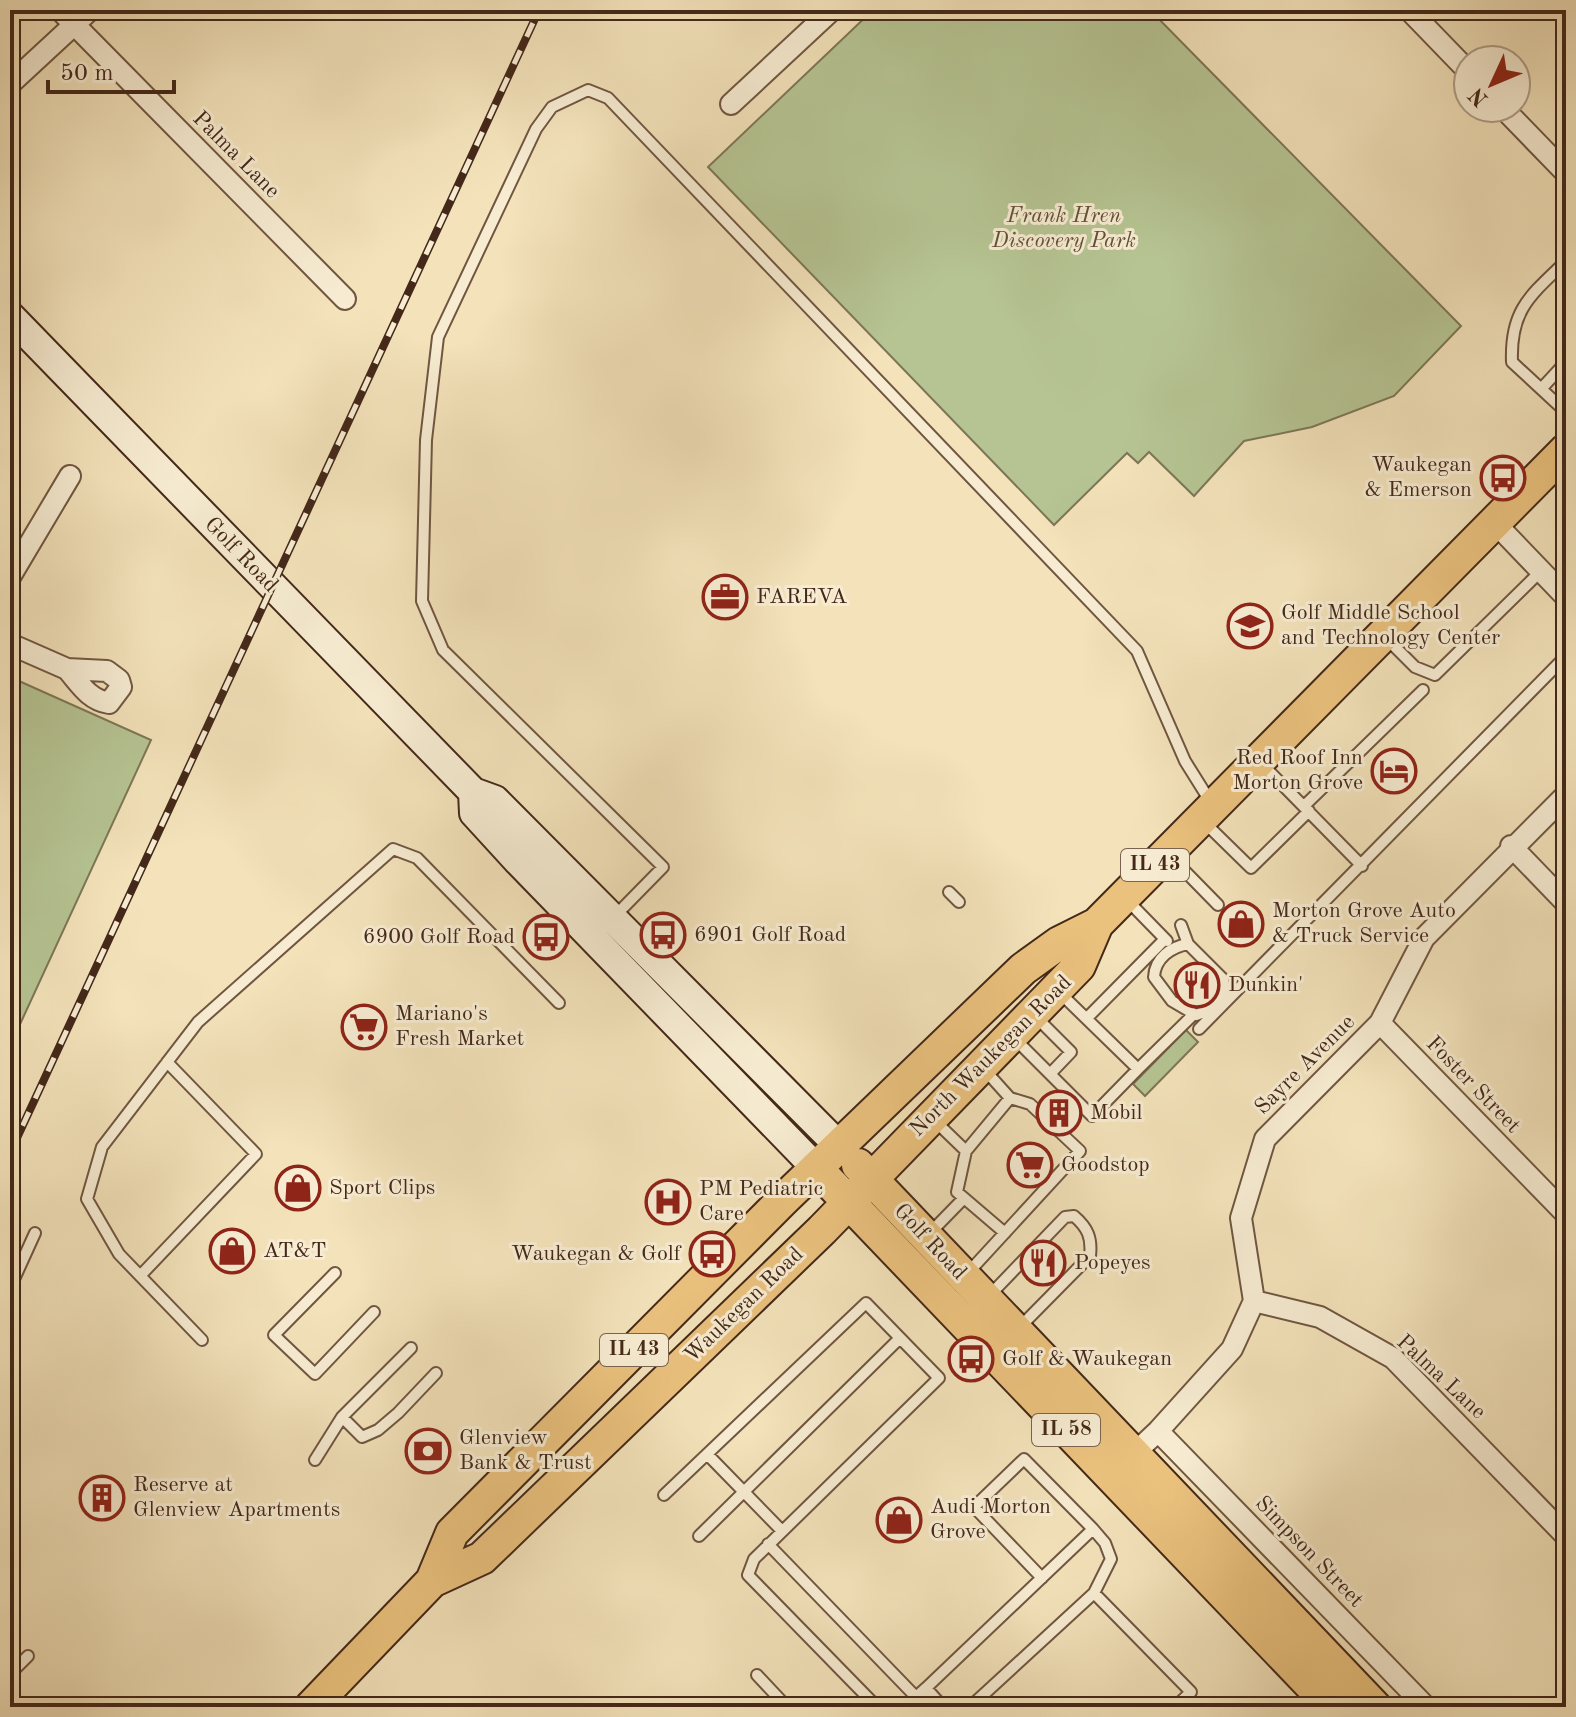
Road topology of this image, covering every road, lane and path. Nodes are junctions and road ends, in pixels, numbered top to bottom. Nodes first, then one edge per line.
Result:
1 (90, 10) edge
2 (832, 10) edge
3 (1409, 10) edge
4 (66, 18) edge
5 (1452, 54) edge
6 (10, 84) edge
7 (731, 104) dead end
8 (1519, 124) edge
9 (1566, 173) edge
10 (1566, 261) edge
11 (345, 299) dead end
12 (10, 316) edge
13 (1566, 362) edge
14 (1542, 388) junction
15 (1566, 412) edge
16 (1566, 450) edge
17 (70, 476) dead end
18 (1495, 523) junction
19 (1541, 571) junction
20 (10, 577) edge
21 (1566, 597) edge
22 (1384, 635) junction
23 (10, 644) edge
24 (1566, 656) edge
25 (67, 669) dead end
26 (1423, 690) dead end
27 (1259, 760) junction
28 (473, 792) junction
29 (1566, 795) edge
30 (1306, 809) junction
31 (1207, 813) junction
32 (1511, 846) junction
33 (1167, 853) junction
34 (1362, 866) junction
35 (949, 892) dead end
36 (1123, 897) junction
37 (959, 902) dead end
38 (1566, 903) edge
39 (1218, 905) dead end
40 (613, 917) junction
41 (1097, 924) junction
42 (1181, 925) dead end
43 (1169, 943) junction
44 (1188, 944) junction
45 (1057, 989) junction
46 (559, 1003) dead end
47 (1194, 1014) junction
48 (1087, 1018) junction
49 (1380, 1023) junction
50 (1022, 1025) junction
51 (1199, 1029) dead end
52 (167, 1062) junction
53 (981, 1066) junction
54 (1138, 1069) junction
55 (1050, 1074) junction
56 (1010, 1098) junction
57 (930, 1117) junction
58 (839, 1146) junction
59 (966, 1151) junction
60 (816, 1168) junction
61 (871, 1179) junction
62 (964, 1198) junction
63 (849, 1203) junction
64 (1566, 1214) edge
65 (35, 1233) dead end
66 (1005, 1233) junction
67 (926, 1237) junction
68 (335, 1273) dead end
69 (140, 1276) junction
70 (10, 1288) edge
71 (974, 1290) junction
72 (1254, 1301) junction
73 (374, 1312) dead end
74 (1015, 1332) junction
75 (900, 1338) junction
76 (202, 1340) dead end
77 (411, 1348) dead end
78 (436, 1373) dead end
79 (342, 1417) junction
80 (1158, 1431) junction
81 (707, 1454) junction
82 (315, 1460) dead end
83 (1121, 1466) junction
84 (744, 1492) junction
85 (664, 1495) dead end
86 (1093, 1529) junction
87 (782, 1531) junction
88 (699, 1536) dead end
89 (1566, 1536) edge
90 (768, 1544) junction
91 (1042, 1578) junction
92 (432, 1581) junction
93 (1094, 1593) junction
94 (28, 1656) dead end
95 (10, 1674) edge
96 (757, 1675) dead end
97 (926, 1688) junction
98 (1323, 1694) edge
99 (916, 1697) junction
100 (1365, 1704) edge
101 (311, 1707) edge
102 (787, 1707) edge
103 (877, 1707) edge
104 (906, 1707) edge
105 (943, 1707) edge
106 (970, 1707) edge
107 (1175, 1707) edge
108 (1426, 1707) edge

1 - 4 street
2 - 7 street
3 - 5 street
4 - 6 street
4 - 11 street, Palma Lane
8 - 9 street
10 - 14 lane
12 - 28 main road, Golf Road
13 - 14 lane
14 - 15 lane
16 - 18 main road, North Waukegan Road / IL 43
17 - 20 street
18 - 19 street
18 - 22 main road, North Waukegan Road / IL 43
19 - 21 street
19 - 22 lane
22 - 27 main road, North Waukegan Road / IL 43
23 - 25 street
24 - 34 lane
26 - 30 lane
27 - 30 lane
27 - 31 main road, North Waukegan Road / IL 43
28 - 40 main road, Golf Road
28 - 60 main road, Golf Road
29 - 32 street, Sayre Avenue
30 - 31 lane
30 - 34 lane
31 - 33 main road, North Waukegan Road / IL 43
31 - 40 lane
32 - 38 street
32 - 49 street, Sayre Avenue
33 - 36 main road, North Waukegan Road / IL 43
33 - 39 lane
34 - 51 lane
35 - 37 lane
36 - 41 main road, North Waukegan Road / IL 43
36 - 43 lane
40 - 58 main road, Golf Road
41 - 45 main road, North Waukegan Road / IL 43
41 - 58 main road, North Waukegan Road / IL 43
42 - 44 lane
43 - 44 lane
43 - 47 lane
43 - 48 lane
44 - 47 lane
45 - 48 lane
45 - 50 main road, North Waukegan Road / IL 43
46 - 52 lane
47 - 54 lane
48 - 54 lane
49 - 64 street, Foster Street
49 - 72 street, Sayre Avenue
50 - 53 main road, North Waukegan Road / IL 43
50 - 55 lane
50 - 55 lane
52 - 69 lane
52 - 69 lane
53 - 56 lane
53 - 57 main road, North Waukegan Road / IL 43
54 - 55 lane
56 - 59 lane
56 - 66 lane
57 - 59 lane
57 - 61 main road, North Waukegan Road / IL 43
58 - 60 main road, Waukegan Road / IL 43
58 - 61 main road, Golf Road
59 - 62 lane
60 - 63 main road, Golf Road / IL 58
60 - 92 main road, Waukegan Road / IL 43
61 - 63 main road, Waukegan Road / IL 43
61 - 67 main road, Golf Road / IL 58
62 - 66 lane
62 - 67 lane
63 - 83 main road, Golf Road / IL 58
63 - 92 main road, Waukegan Road / IL 43
65 - 70 lane
66 - 71 lane
67 - 71 main road, Golf Road / IL 58
68 - 73 lane
69 - 76 lane
71 - 74 main road, Golf Road / IL 58
71 - 74 lane
72 - 80 street
72 - 89 street, Palma Lane
74 - 83 main road, Golf Road / IL 58
75 - 81 lane
75 - 84 lane
75 - 87 lane
77 - 79 lane
78 - 79 lane
79 - 82 lane
80 - 83 street
80 - 108 street, Simpson Street
81 - 84 lane
81 - 85 lane
83 - 98 main road, Golf Road / IL 58
84 - 87 lane
84 - 88 lane
86 - 91 lane
86 - 91 lane
86 - 93 lane
87 - 90 lane
90 - 99 lane
90 - 103 lane
91 - 97 lane
92 - 101 main road, Waukegan Road / IL 43
93 - 106 lane
93 - 107 lane
94 - 95 lane
96 - 102 lane
97 - 99 lane
97 - 105 lane
98 - 100 main road, Golf Road / IL 58
99 - 104 lane

